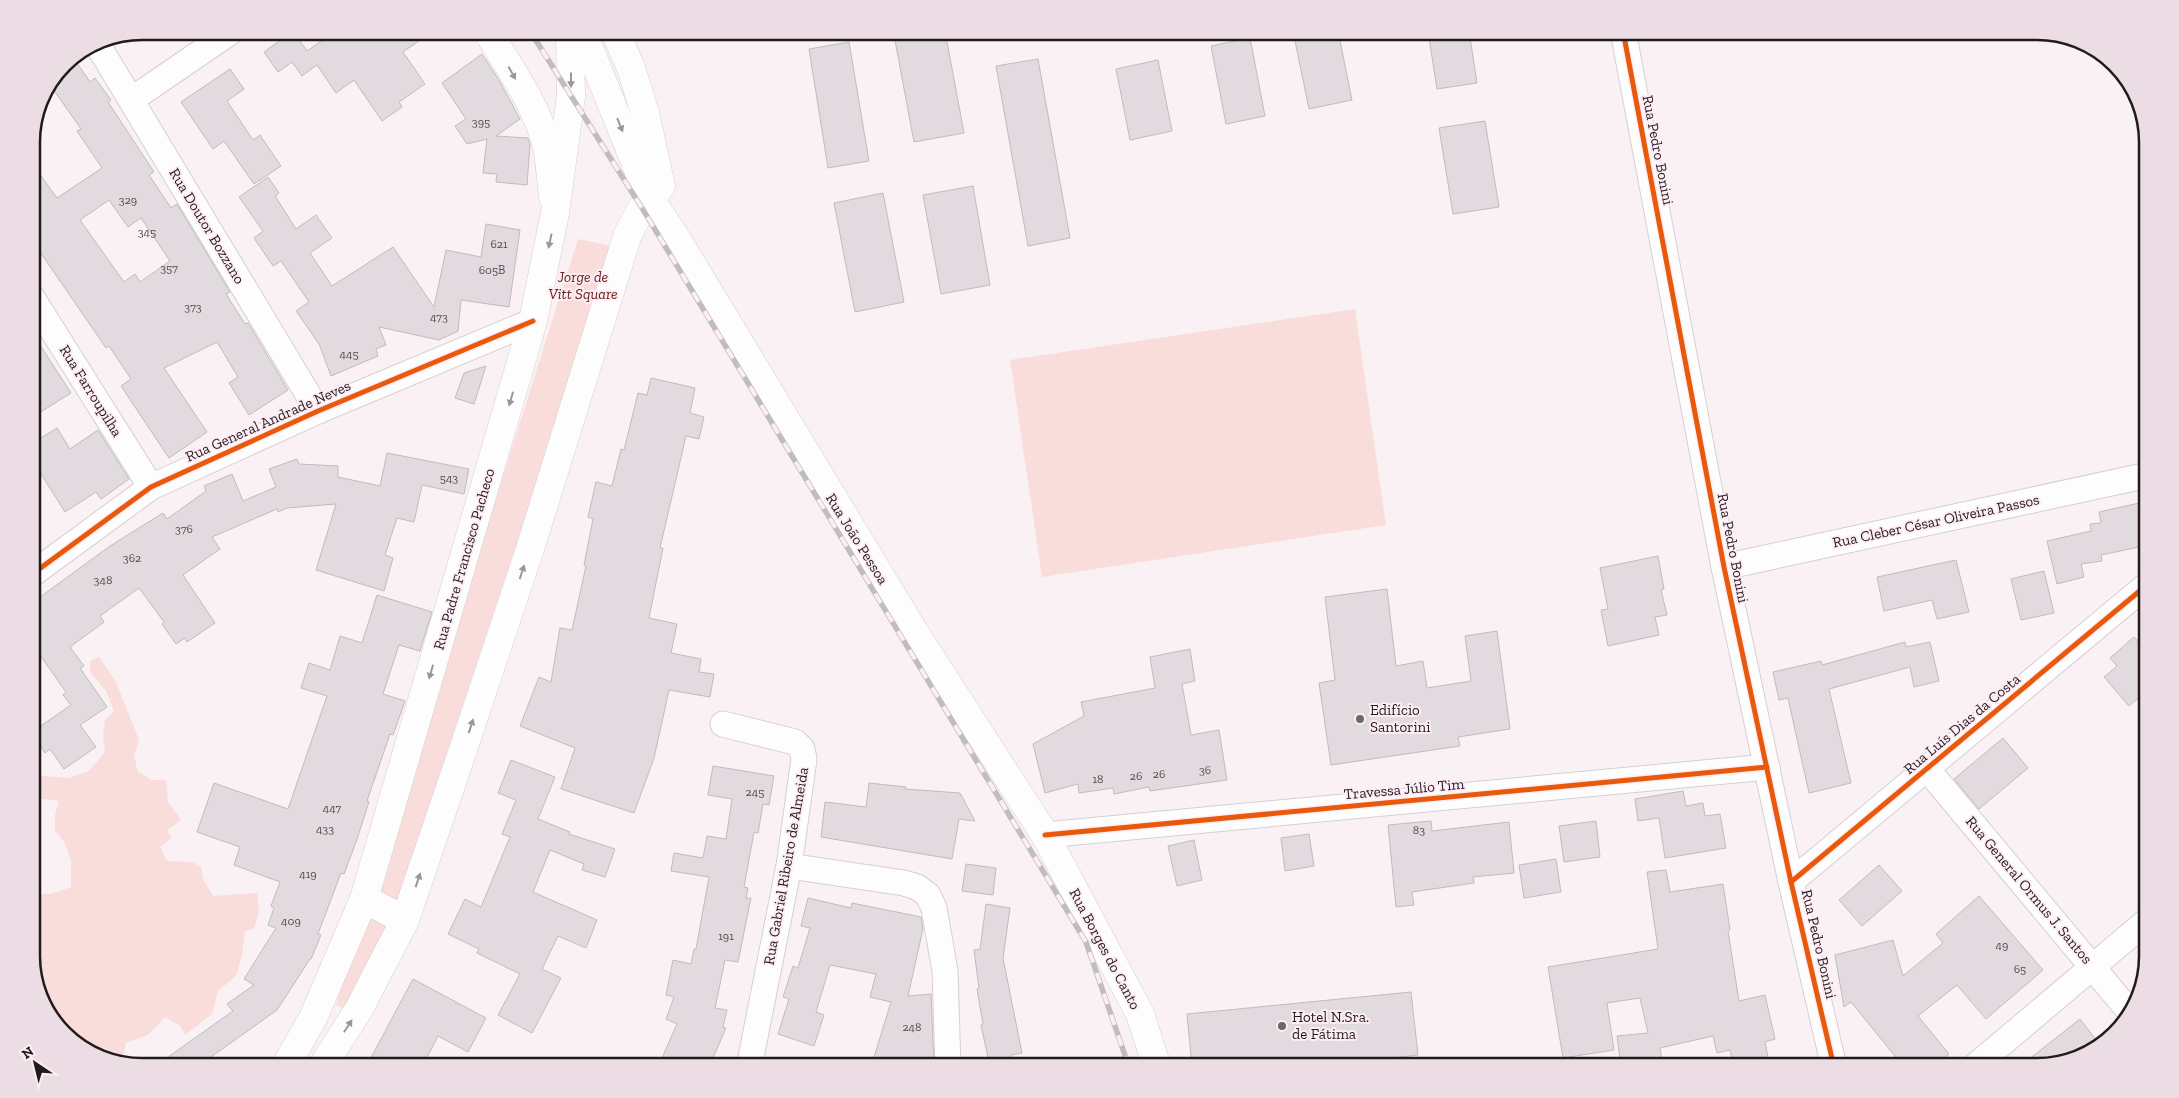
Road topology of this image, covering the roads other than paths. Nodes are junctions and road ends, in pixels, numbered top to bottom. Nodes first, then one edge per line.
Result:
1 (219, 40) edge
2 (493, 40) edge
3 (570, 40) edge
4 (586, 40) edge
5 (618, 40) edge
6 (1625, 40) edge
7 (100, 49) edge
8 (131, 100) junction
9 (655, 193) junction
10 (555, 213) junction
11 (40, 309) edge
12 (533, 321) junction
13 (318, 411) junction
14 (2139, 477) edge
15 (151, 487) junction
16 (1724, 568) junction
17 (40, 569) edge
18 (2139, 592) edge
19 (723, 724) dead end
20 (1767, 767) junction
21 (1927, 769) junction
22 (1044, 836) junction
23 (789, 866) junction
24 (1791, 882) junction
25 (364, 899) junction
26 (404, 920) junction
27 (2139, 928) edge
28 (2093, 967) junction
29 (2125, 1006) edge
30 (290, 1058) edge
31 (328, 1058) edge
32 (751, 1058) edge
33 (948, 1058) edge
34 (1154, 1058) edge
35 (1832, 1058) edge
36 (1985, 1058) edge

1 - 8 street
2 -> 10 main road
3 -> 10 main road, Rua Padre Francisco Pacheco
4 -> 9 main road
5 - 9 main road
6 - 16 street, Rua Pedro Bonini
7 - 8 street, Rua Doutor Bozzano
8 - 13 street, Rua Doutor Bozzano
9 - 22 main road, Rua João Pessoa
26 -> 9 main road
10 -> 12 main road, Rua Padre Francisco Pacheco
11 - 15 street, Rua Farroupilha
12 - 13 street, Rua General Andrade Neves
12 -> 25 main road, Rua Padre Francisco Pacheco
13 - 15 street, Rua General Andrade Neves
14 - 16 street, Rua Cleber César Oliveira Passos
15 - 17 street, Rua General Andrade Neves
16 - 20 street, Rua Pedro Bonini
18 - 21 street, Rua Luís Dias da Costa
19 - 23 street, Rua Gabriel Ribeiro de Almeida
20 - 22 street, Travessa Júlio Tim
20 - 24 street, Rua Pedro Bonini
21 - 24 street, Rua Luís Dias da Costa
21 - 28 street, Rua General Ormus J. Santos
22 - 34 main road, Rua Borges do Canto
23 - 32 street, Rua Gabriel Ribeiro de Almeida
23 - 33 street
24 - 35 street, Rua Pedro Bonini
25 - 26 main road
25 - 30 main road, Rua Padre Francisco Pacheco
31 -> 26 main road
27 - 28 street
28 - 29 street, Rua General Ormus J. Santos
28 - 36 street

